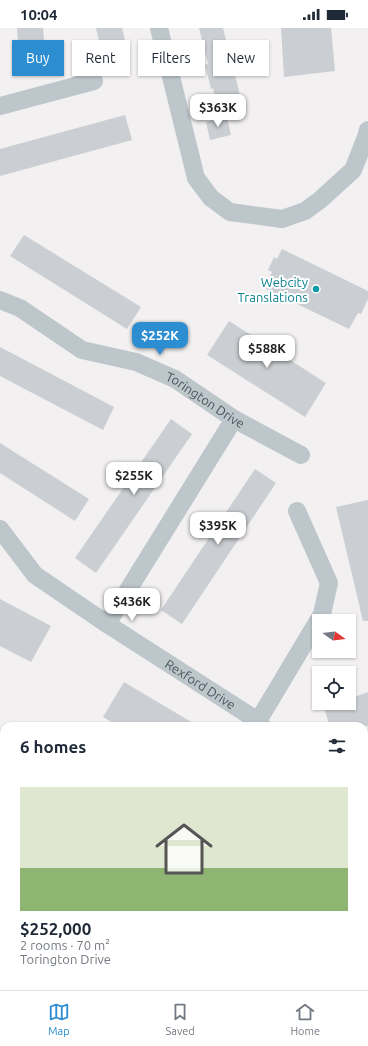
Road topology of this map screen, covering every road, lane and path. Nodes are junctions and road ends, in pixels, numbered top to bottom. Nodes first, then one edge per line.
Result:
1 (159, 28) edge
2 (94, 81) dead end
3 (0, 106) edge
4 (368, 130) edge
5 (0, 300) edge
6 (234, 420) junction
7 (301, 455) dead end
8 (297, 511) dead end
9 (0, 529) edge
10 (107, 624) junction
11 (257, 722) edge
12 (261, 722) edge

1 - 4 street
2 - 3 street
5 - 6 street, Torington Drive
6 - 7 street, Torington Drive
6 - 10 street
8 - 12 street, Rexford Drive
9 - 10 street, Rexford Drive
10 - 11 street, Rexford Drive

